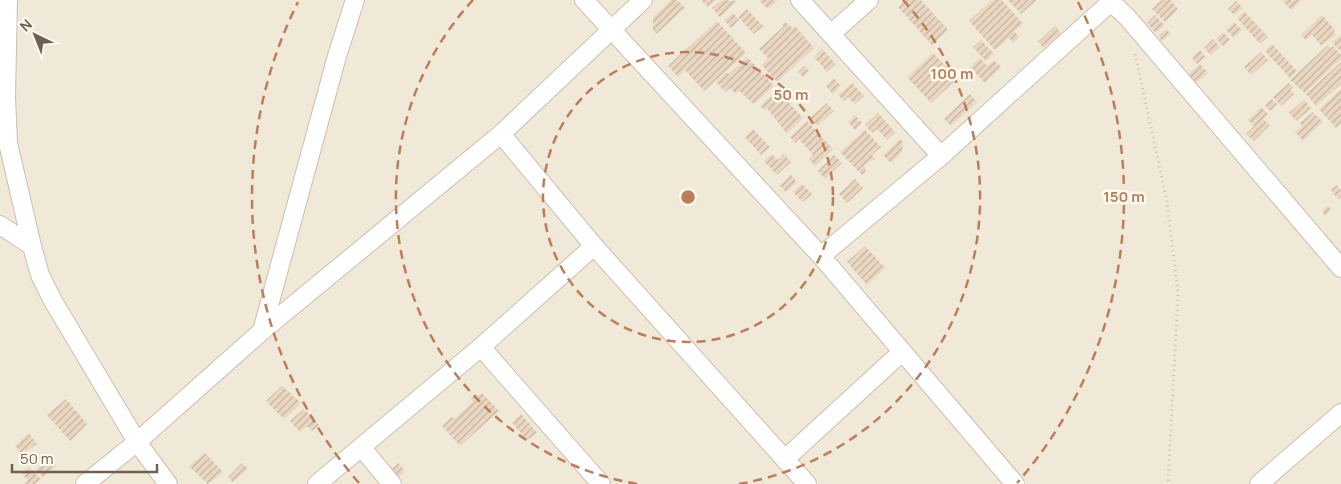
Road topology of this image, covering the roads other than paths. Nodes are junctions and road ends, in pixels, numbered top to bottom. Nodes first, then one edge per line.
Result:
1 (8, 0) edge
2 (355, 0) edge
3 (584, 0) edge
4 (643, 0) edge
5 (800, 0) edge
6 (869, 0) edge
7 (1112, 1) edge
8 (612, 29) junction
9 (831, 34) junction
10 (500, 134) junction
11 (941, 156) junction
12 (0, 225) edge
13 (32, 246) junction
14 (594, 246) junction
15 (821, 256) junction
16 (1341, 268) edge
17 (262, 331) junction
18 (481, 347) junction
19 (902, 352) junction
20 (1341, 412) edge
21 (137, 442) junction
22 (362, 447) junction
23 (785, 459) junction
24 (85, 484) edge
25 (168, 484) edge
26 (317, 484) edge
27 (392, 484) edge
28 (601, 484) edge
29 (807, 484) edge
30 (1015, 484) edge
31 (1259, 484) edge

1 - 13 street
2 - 17 street
3 - 8 street
4 - 8 street
5 - 9 street
6 - 9 street
7 - 11 street
7 - 16 street
8 - 10 street
8 - 15 street
9 - 11 street
10 - 14 street
10 - 17 street
11 - 15 street
12 - 13 street
13 - 21 street
14 - 18 street
14 - 23 street
15 - 19 street
17 - 21 street
18 - 22 street
18 - 28 street
19 - 23 street
19 - 30 street
20 - 31 street
21 - 24 street
21 - 25 street
22 - 26 street
22 - 27 street
23 - 29 street

